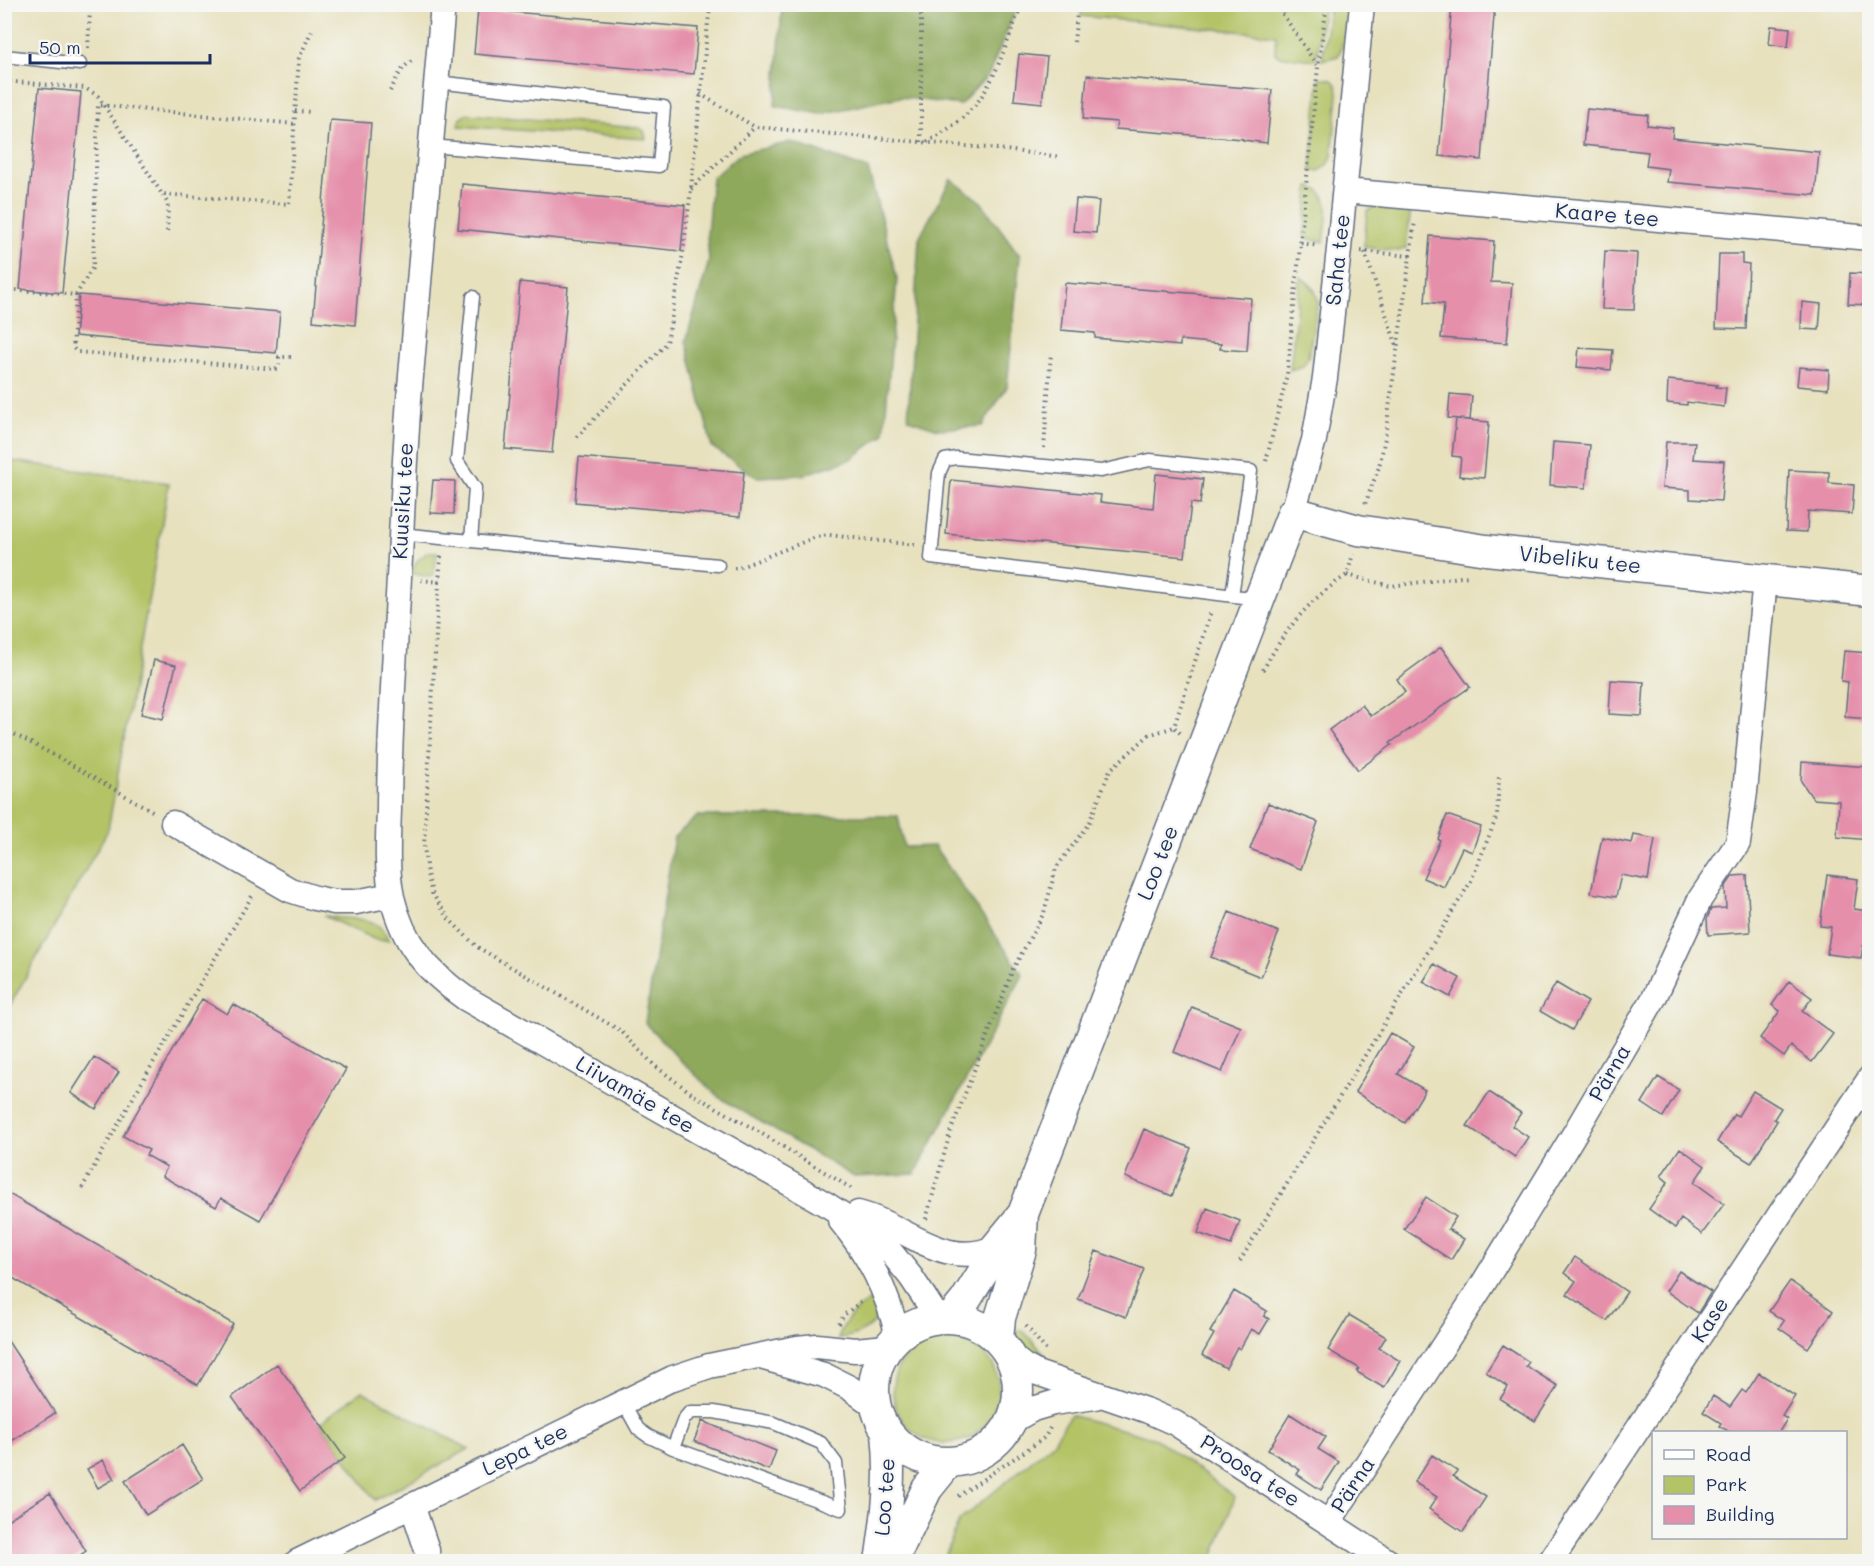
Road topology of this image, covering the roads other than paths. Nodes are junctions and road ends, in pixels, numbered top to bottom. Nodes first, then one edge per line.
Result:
1 (443, 4) edge
2 (1362, 4) edge
3 (4, 56) edge
4 (80, 64) dead end
5 (436, 82) junction
6 (431, 146) junction
7 (1345, 191) junction
8 (1869, 238) edge
9 (473, 297) dead end
10 (1293, 512) junction
11 (400, 534) junction
12 (471, 541) junction
13 (718, 565) road end
14 (1765, 579) junction
15 (1869, 591) edge
16 (1246, 597) junction
17 (172, 823) road end
18 (392, 895) junction
19 (442, 982) joint
20 (1869, 1078) edge
21 (830, 1206) junction
22 (1023, 1214) junction
23 (996, 1247) junction
24 (945, 1318) junction
25 (892, 1342) junction
26 (1004, 1347) junction
27 (759, 1357) junction
28 (1103, 1396) junction
29 (623, 1402) junction
30 (881, 1419) junction
31 (1012, 1421) junction
32 (674, 1448) junction
33 (948, 1463) junction
34 (412, 1505) junction
35 (1329, 1522) junction
36 (297, 1562) edge
37 (428, 1562) edge
38 (880, 1562) edge
39 (892, 1562) edge
40 (1389, 1562) edge
41 (1550, 1562) edge

1 - 5 street, Kuusiku tee
2 - 7 street, Saha tee
3 - 4 lane
5 - 6 street, Kuusiku tee
5 - 6 lane
6 - 11 street, Kuusiku tee
7 - 8 street, Kaare tee
7 - 10 street, Saha tee
9 - 12 lane
10 - 14 street, Vibeliku tee
10 - 16 street, Loo tee
11 - 12 lane
11 - 18 street, Kuusiku tee
12 - 13 lane
14 - 15 street, Vibeliku tee
14 - 35 street, Pärna
16 - 16 lane
16 - 22 street, Loo tee
17 - 18 street
18 - 19 street, Kuusiku tee
19 - 21 street, Liivamäe tee
20 - 41 street, Kase
21 - 23 street
21 - 24 street, Liivamäe tee
21 - 25 street, Liivamäe tee
22 - 23 street, Loo tee
22 - 26 street, Loo tee
23 - 24 street, Loo tee
24 - 25 street
24 - 26 street
25 - 27 street, Lepa tee
25 - 30 street
26 - 28 street, Proosa tee
26 - 31 street
27 - 29 street, Lepa tee
27 - 30 street, Lepa tee
28 - 31 street, Proosa tee
28 - 35 street, Proosa tee
29 - 32 lane
29 - 34 street, Lepa tee
30 - 33 street
30 - 38 street, Loo tee
31 - 33 street
32 - 32 lane
33 - 39 street, Loo tee
34 - 36 street, Lepa tee
34 - 37 street
35 - 40 street, Proosa tee

